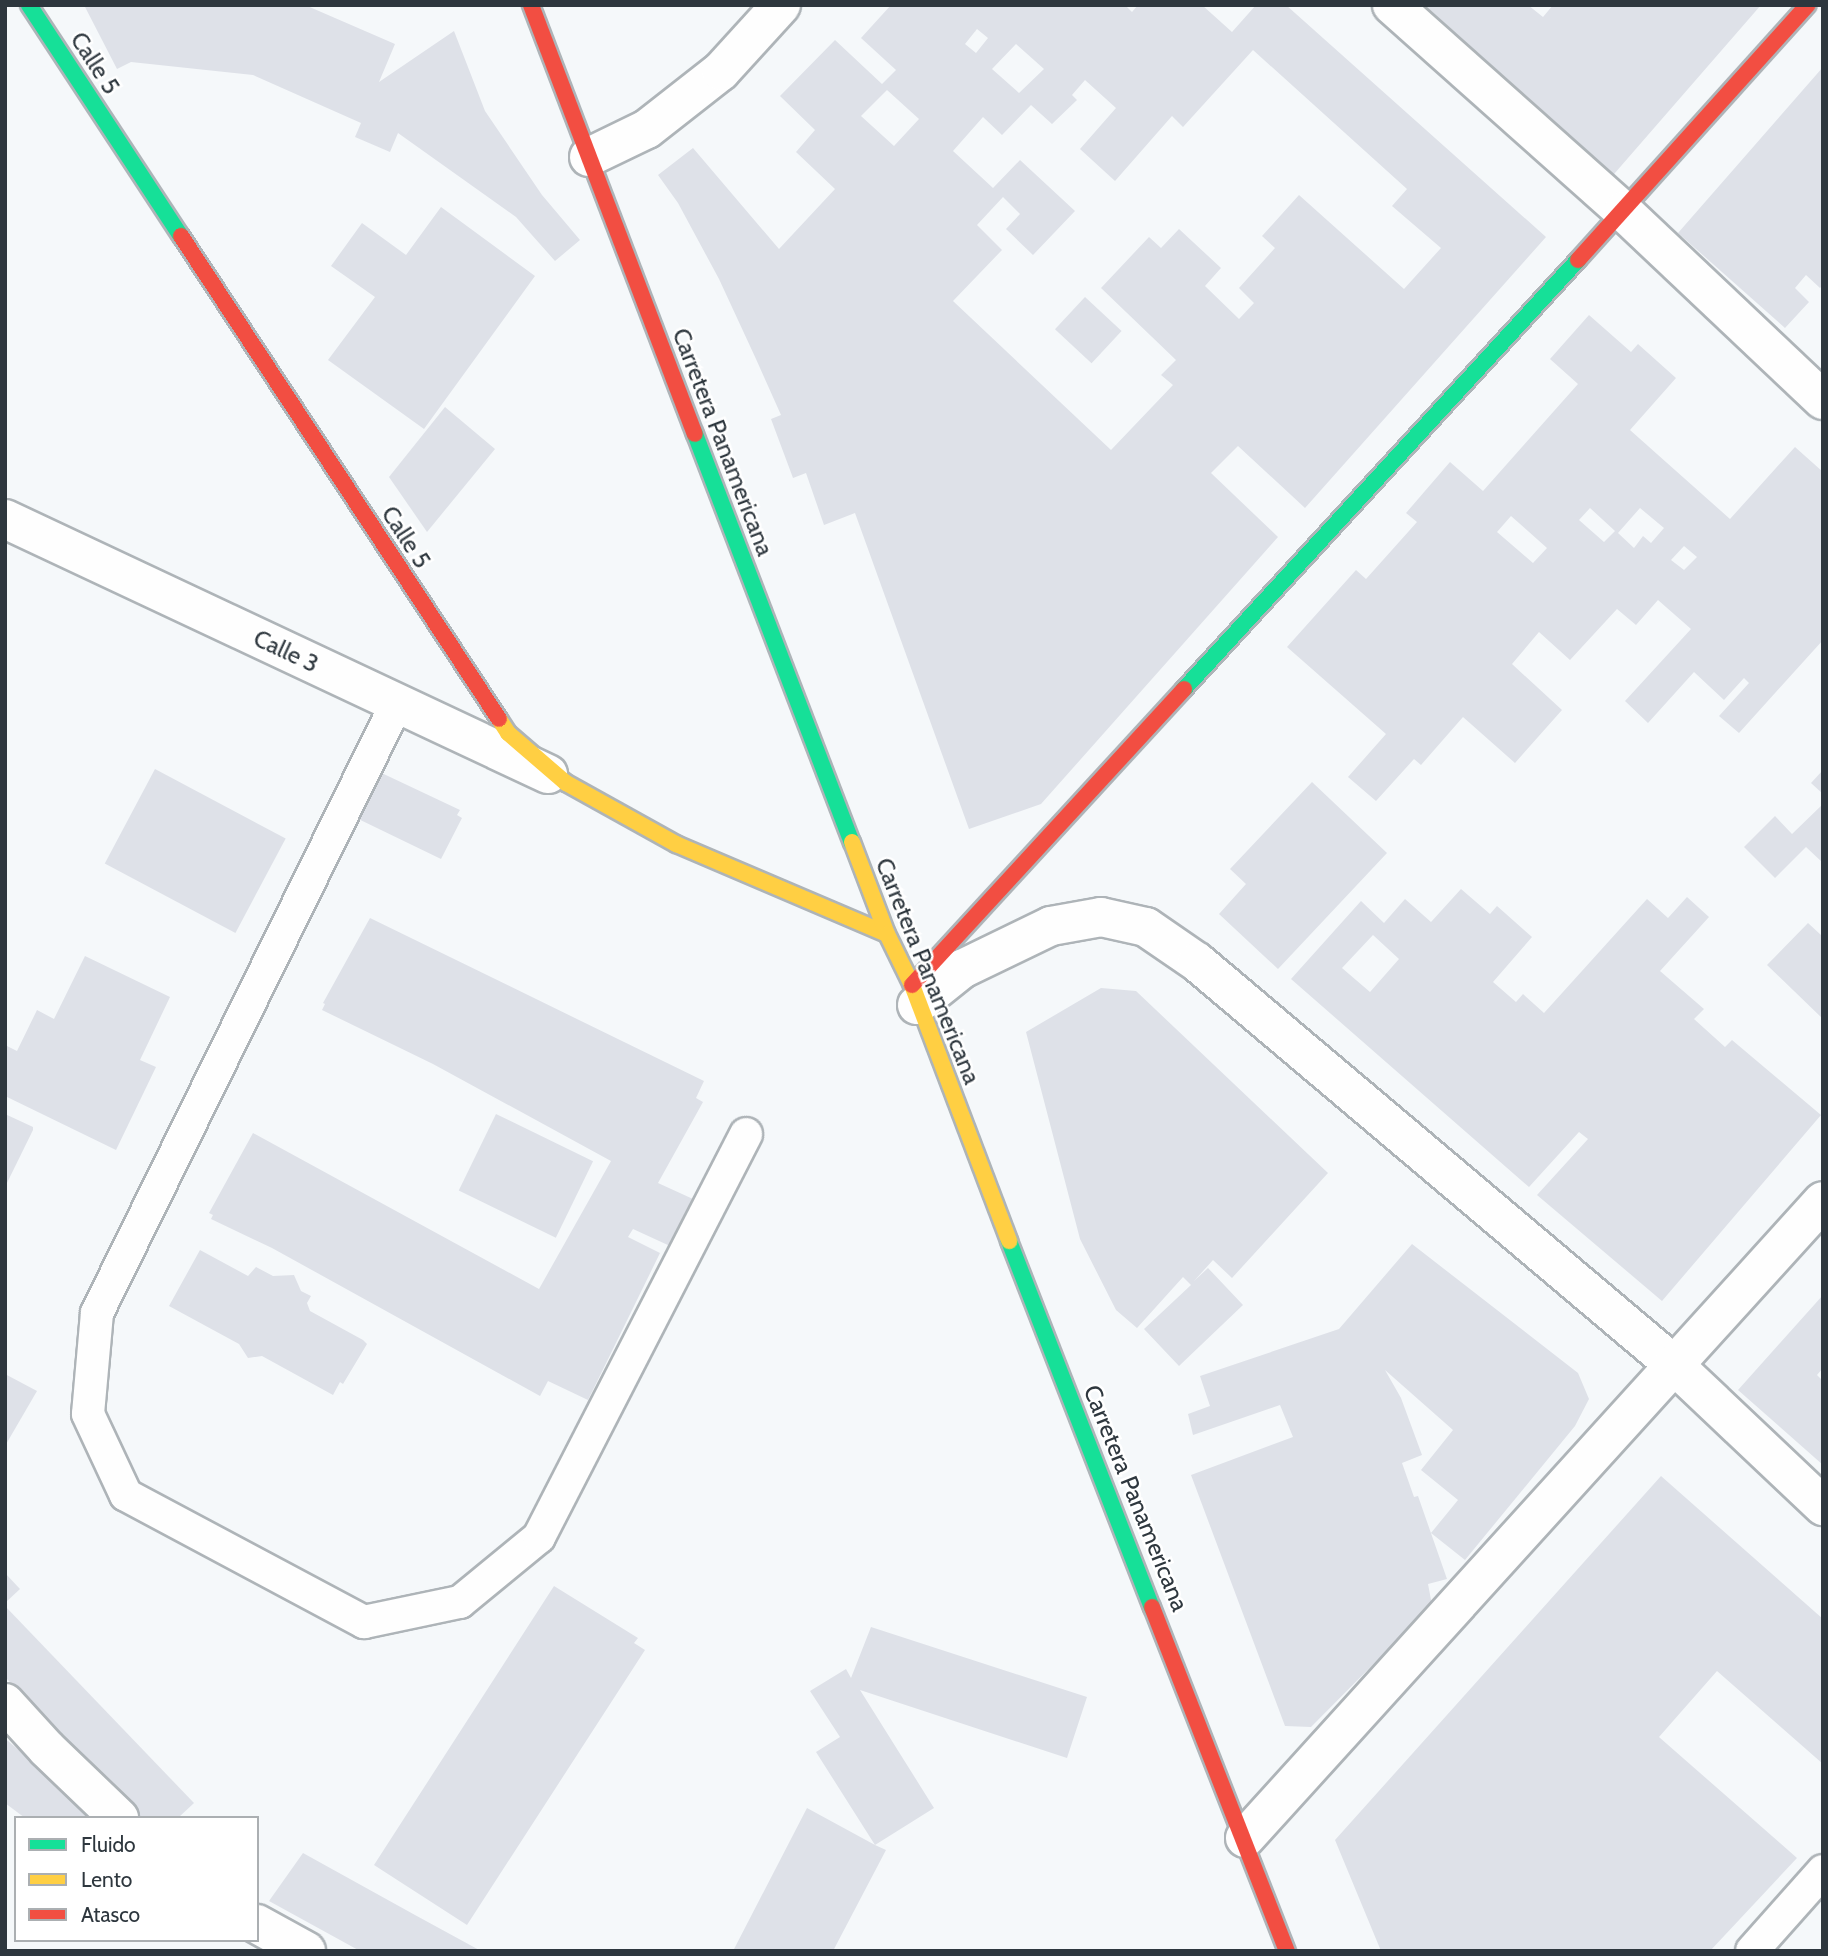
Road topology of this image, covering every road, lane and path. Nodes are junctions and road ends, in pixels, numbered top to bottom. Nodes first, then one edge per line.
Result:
1 (29, 5) edge
2 (531, 5) edge
3 (781, 5) edge
4 (1392, 5) edge
5 (1808, 5) edge
6 (589, 156) junction
7 (1623, 211) junction
8 (1823, 400) edge
9 (5, 519) edge
10 (397, 703) junction
11 (566, 783) junction
12 (887, 934) junction
13 (914, 995) junction
14 (746, 1135) dead end
15 (1823, 1201) edge
16 (1673, 1364) junction
17 (1823, 1506) edge
18 (5, 1703) edge
19 (117, 1816) edge
20 (1245, 1838) junction
21 (1823, 1871) edge
22 (259, 1925) edge
23 (306, 1951) edge
24 (1287, 1951) edge
25 (1752, 1951) edge

1 - 11 street, Calle 5
2 - 6 street, Carretera Panamericana
3 - 6 street
4 - 7 street
5 - 7 street
6 - 12 street, Carretera Panamericana
7 - 8 street
7 - 13 street
9 - 10 street, Calle 3
10 - 11 street, Calle 3
10 - 14 lane
11 - 12 street, Calle 5
12 - 13 street, Carretera Panamericana
13 - 16 street
13 - 20 street, Carretera Panamericana
15 - 16 street
16 - 17 street
16 - 20 street
18 - 19 street
20 - 24 street, Carretera Panamericana
21 - 25 lane
22 - 23 street

